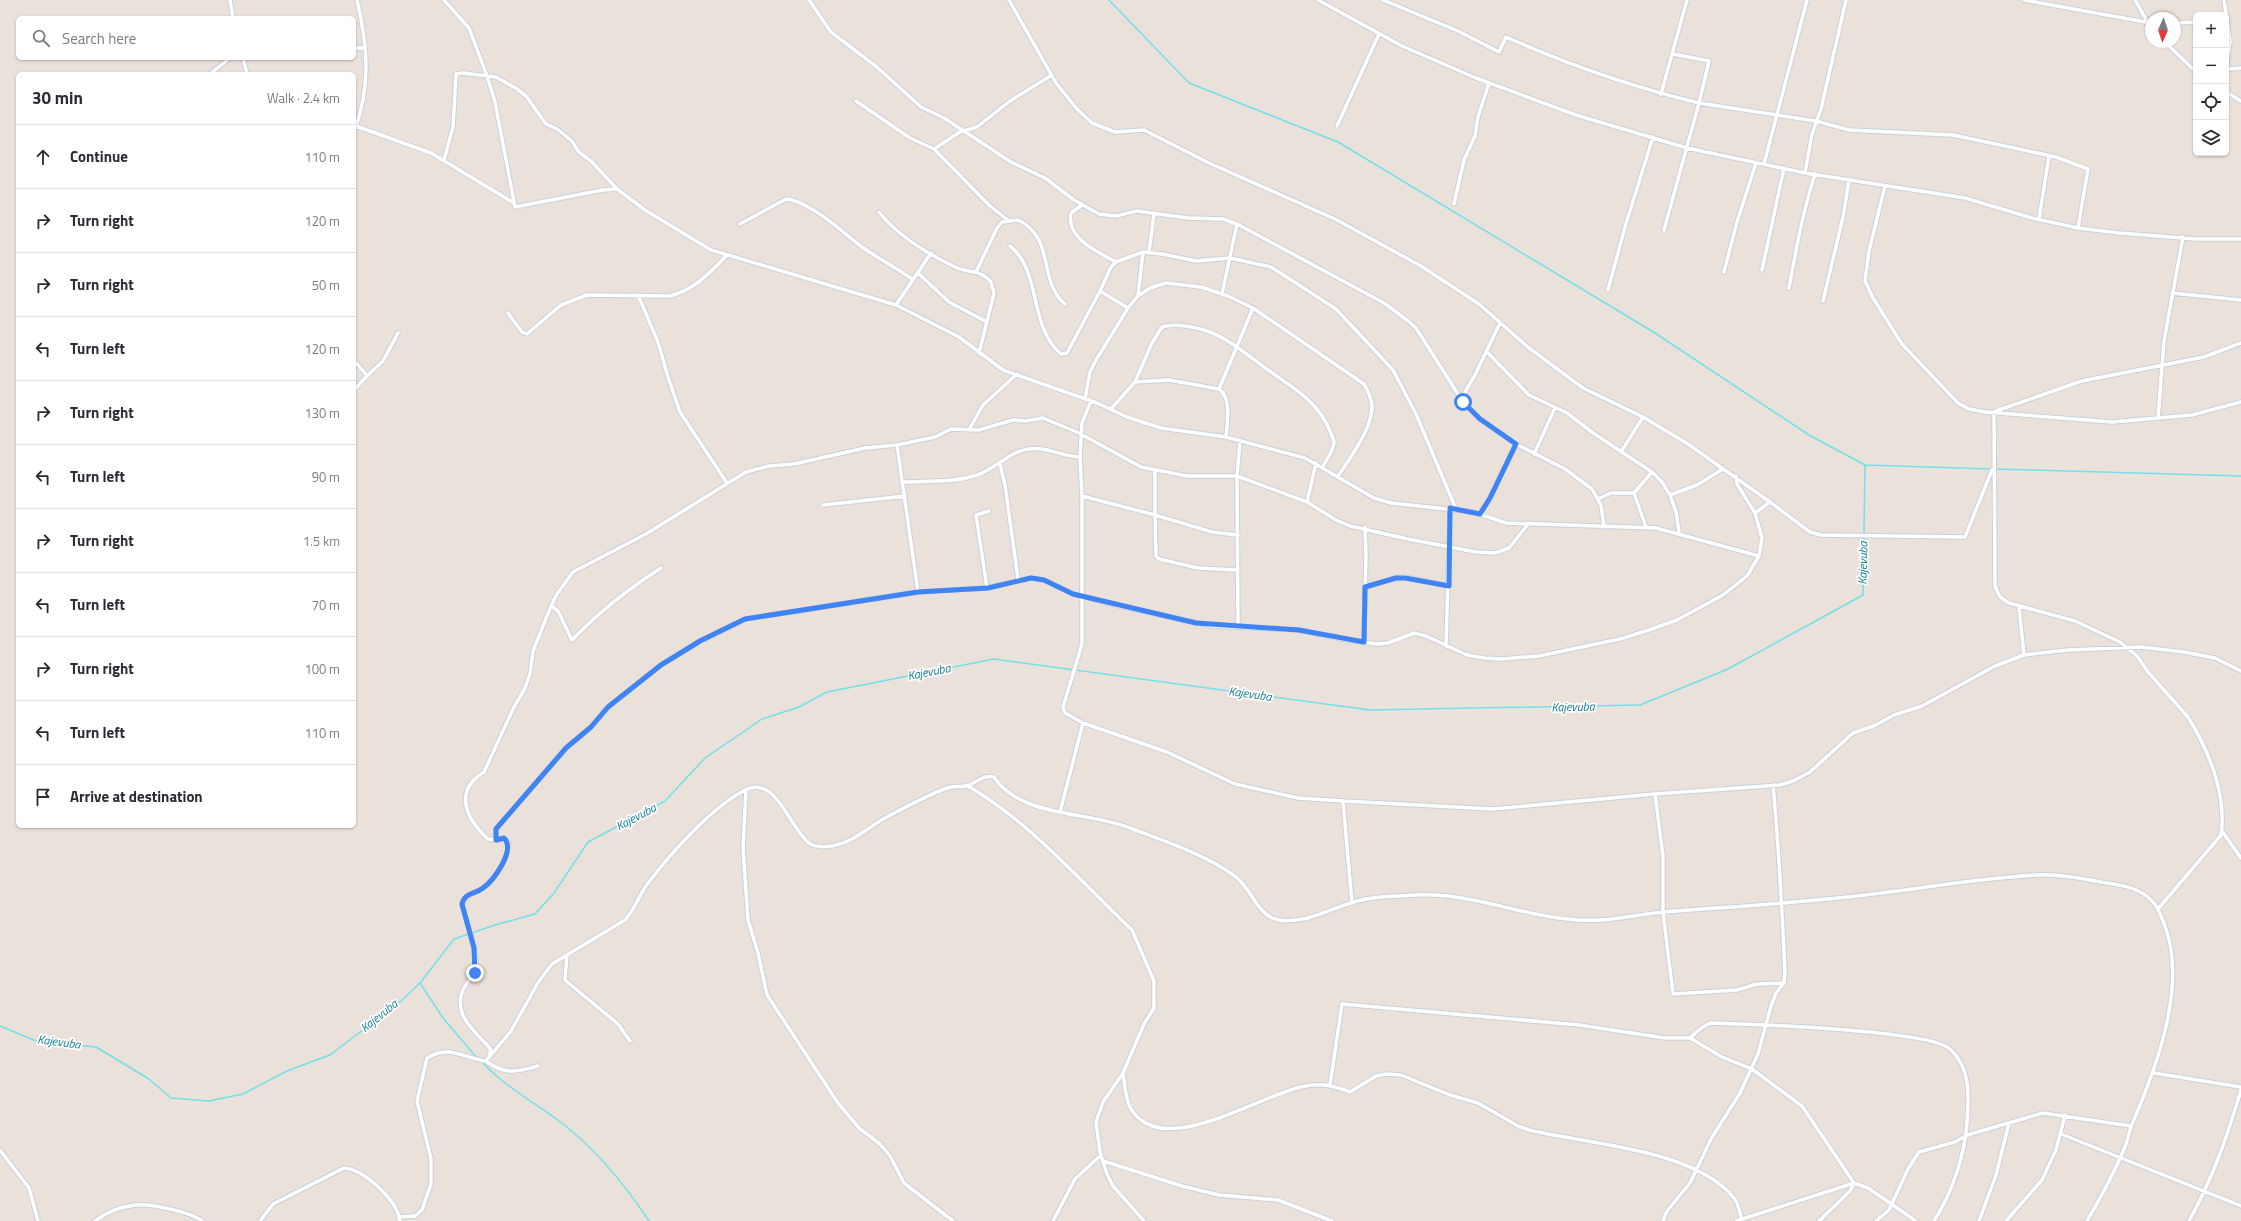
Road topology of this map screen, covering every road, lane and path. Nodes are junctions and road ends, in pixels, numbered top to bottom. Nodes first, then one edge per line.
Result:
1 (230, 0) edge
2 (357, 0) edge
3 (809, 0) edge
4 (1008, 0) edge
5 (1318, 0) edge
6 (1383, 0) edge
7 (1687, 0) edge
8 (1807, 0) edge
9 (1846, 0) edge
10 (2024, 0) edge
11 (2135, 0) edge
12 (2224, 0) edge
13 (446, 1) edge
14 (2226, 12) edge
15 (233, 16) edge
16 (2145, 16) edge
17 (2145, 22) edge
18 (2193, 22) edge
19 (2181, 23) edge
20 (1379, 34) junction
21 (2229, 34) edge
22 (356, 48) edge
23 (364, 48) junction
24 (2171, 48) edge
25 (2229, 48) edge
26 (1673, 54) junction
27 (228, 60) edge
28 (244, 60) edge
29 (2241, 68) edge
30 (2193, 69) edge
31 (2229, 70) edge
32 (212, 72) edge
33 (246, 72) edge
34 (1052, 75) junction
35 (487, 76) junction
36 (1490, 83) junction
37 (1661, 94) junction
38 (2229, 94) edge
39 (856, 101) dead end
40 (2241, 101) edge
41 (1699, 103) junction
42 (1776, 115) junction
43 (1816, 122) junction
44 (356, 126) joint
45 (1337, 126) dead end
46 (964, 131) junction
47 (1653, 137) junction
48 (1687, 148) junction
49 (934, 149) junction
50 (2049, 156) junction
51 (444, 160) junction
52 (1756, 163) junction
53 (1764, 164) junction
54 (1784, 168) junction
55 (1805, 173) junction
56 (1815, 174) junction
57 (1849, 180) junction
58 (1885, 186) junction
59 (616, 189) junction
60 (514, 203) junction
61 (1454, 204) dead end
62 (1082, 205) junction
63 (879, 212) dead end
64 (1154, 214) junction
65 (2039, 219) junction
66 (1009, 221) junction
67 (740, 224) dead end
68 (1237, 224) junction
69 (2078, 228) junction
70 (1664, 230) dead end
71 (2183, 237) junction
72 (2241, 239) edge
73 (1010, 246) dead end
74 (1143, 252) junction
75 (1149, 252) junction
76 (931, 253) junction
77 (726, 256) junction
78 (1230, 258) junction
79 (1116, 262) junction
80 (1762, 270) dead end
81 (918, 272) junction
82 (976, 272) junction
83 (1724, 272) dead end
84 (912, 279) junction
85 (1789, 288) dead end
86 (1608, 290) dead end
87 (1100, 291) junction
88 (2172, 293) junction
89 (1222, 294) junction
90 (638, 296) junction
91 (1138, 296) junction
92 (2241, 300) edge
93 (1823, 301) dead end
94 (1065, 304) dead end
95 (896, 305) junction
96 (1128, 308) junction
97 (1253, 308) junction
98 (508, 313) dead end
99 (986, 322) junction
100 (1500, 323) junction
101 (398, 333) dead end
102 (2241, 343) edge
103 (1237, 348) junction
104 (1486, 351) junction
105 (979, 353) junction
106 (356, 362) edge
107 (2161, 367) junction
108 (1017, 374) junction
109 (367, 376) junction
110 (1135, 382) junction
111 (356, 388) edge
112 (1218, 389) junction
113 (1086, 399) junction
114 (1461, 399) junction
115 (1091, 401) junction
116 (2241, 402) edge
117 (1555, 408) junction
118 (1111, 409) junction
119 (1994, 412) junction
120 (1642, 417) junction
121 (2158, 418) junction
122 (970, 428) junction
123 (1082, 435) junction
124 (1226, 437) junction
125 (1240, 441) junction
126 (1516, 444) junction
127 (897, 445) junction
128 (1620, 452) junction
129 (1534, 454) junction
130 (1080, 457) junction
131 (1316, 463) junction
132 (1000, 464) junction
133 (1323, 467) junction
134 (1993, 467) junction
135 (1722, 469) junction
136 (1155, 471) junction
137 (1652, 472) junction
138 (1237, 476) junction
139 (1338, 476) junction
140 (1736, 476) junction
141 (902, 482) junction
142 (727, 483) junction
143 (1634, 493) junction
144 (1670, 495) junction
145 (905, 496) junction
146 (1082, 496) junction
147 (1598, 499) junction
148 (1307, 502) junction
149 (1770, 502) junction
150 (823, 504) dead end
151 (1450, 508) junction
152 (1456, 509) junction
153 (989, 511) dead end
154 (1480, 514) junction
155 (1755, 514) junction
156 (1155, 515) junction
157 (1529, 524) junction
158 (1365, 527) junction
159 (1604, 527) junction
160 (1646, 527) junction
161 (1679, 532) junction
162 (1238, 535) junction
163 (1449, 547) junction
164 (1759, 556) junction
165 (662, 568) dead end
166 (1236, 570) junction
167 (1018, 580) junction
168 (1449, 586) junction
169 (1365, 587) junction
170 (988, 588) junction
171 (918, 592) junction
172 (1082, 596) junction
173 (551, 606) junction
174 (2019, 607) junction
175 (1238, 626) junction
176 (1364, 642) junction
177 (1446, 646) junction
178 (2129, 647) junction
179 (2024, 656) junction
180 (2241, 671) edge
181 (1083, 723) junction
182 (1773, 785) junction
183 (968, 786) junction
184 (746, 790) junction
185 (1655, 794) junction
186 (1343, 801) junction
187 (1060, 812) junction
188 (2222, 831) junction
189 (496, 840) junction
190 (2241, 858) edge
191 (1352, 903) junction
192 (1780, 904) junction
193 (2158, 909) junction
194 (1663, 912) junction
195 (568, 955) junction
196 (1784, 983) junction
197 (1767, 1026) junction
198 (1690, 1038) junction
199 (630, 1041) dead end
200 (489, 1055) junction
201 (486, 1061) junction
202 (538, 1066) dead end
203 (1752, 1069) junction
204 (1123, 1073) junction
205 (2154, 1073) junction
206 (1330, 1086) junction
207 (2241, 1089) edge
208 (2065, 1115) junction
209 (2009, 1123) junction
210 (2131, 1126) junction
211 (2061, 1134) junction
212 (1967, 1135) junction
213 (0, 1150) edge
214 (1101, 1155) junction
215 (2120, 1156) junction
216 (1103, 1161) junction
217 (1697, 1171) junction
218 (1854, 1183) junction
219 (2206, 1191) junction
220 (1891, 1205) junction
221 (2241, 1206) edge
222 (400, 1219) edge
223 (1742, 1220) edge
224 (38, 1221) edge
225 (95, 1221) edge
226 (202, 1221) edge
227 (260, 1221) edge
228 (953, 1221) edge
229 (1053, 1221) edge
230 (1144, 1221) edge
231 (1332, 1221) edge
232 (1663, 1221) edge
233 (1736, 1221) edge
234 (1819, 1221) edge
235 (1876, 1221) edge
236 (1916, 1221) edge
237 (1934, 1221) edge
238 (1979, 1221) edge
239 (2006, 1221) edge
240 (2087, 1221) edge
241 (2189, 1221) edge

1 - 15 street
2 - 23 street
3 - 46 street
4 - 34 street
5 - 20 street
6 - 37 street
7 - 26 street
8 - 42 street
9 - 43 street
10 - 17 street
11 - 16 street
12 - 14 street
13 - 35 street
18 - 19 street
20 - 36 street
20 - 45 street
21 - 25 street
22 - 23 street
23 - 44 street
24 - 30 street
26 - 37 street
26 - 41 street
27 - 32 street
28 - 33 street
29 - 31 street
34 - 46 street
34 - 100 street
35 - 51 street
35 - 59 street
35 - 60 street
36 - 47 street
36 - 61 street
37 - 41 street
38 - 40 street
39 - 49 street
41 - 42 street
41 - 48 street
42 - 43 street
42 - 53 street
43 - 50 street
43 - 55 street
44 - 51 street
46 - 49 street
46 - 62 street
47 - 48 street
47 - 86 street
48 - 52 street
48 - 70 street
49 - 66 street
50 - 65 street
50 - 69 street
51 - 60 street
52 - 53 street
52 - 83 street
53 - 54 street
54 - 55 street
54 - 80 street
55 - 56 street
56 - 57 street
56 - 85 street
57 - 58 street
57 - 93 street
58 - 65 street
58 - 119 street
59 - 60 street
59 - 77 street
62 - 64 street
62 - 79 street
63 - 76 street
64 - 68 street
64 - 75 street
65 - 69 street
66 - 82 street
66 - 94 street
67 - 84 street
68 - 78 street
68 - 114 street
69 - 71 street
71 - 72 street
71 - 88 street
73 - 87 street
74 - 75 street
74 - 79 street
74 - 91 street
75 - 78 street
76 - 81 street
76 - 82 street
77 - 90 street
77 - 95 street
78 - 89 street
78 - 152 street
79 - 87 street
81 - 84 street
81 - 99 street
82 - 99 street
84 - 95 street
87 - 96 street
88 - 92 street
88 - 107 street
89 - 91 street
89 - 97 street
90 - 98 street
90 - 142 street
91 - 96 street
95 - 105 street
96 - 113 street
97 - 103 street
97 - 139 street
99 - 105 street
100 - 104 street
100 - 120 street
101 - 109 street
102 - 107 street
103 - 110 street
103 - 112 street
103 - 133 street
104 - 114 street
104 - 117 street
105 - 108 street
106 - 109 street
107 - 119 street
107 - 121 street
108 - 113 street
108 - 122 street
109 - 111 street
110 - 112 street
110 - 118 street
112 - 124 street
113 - 115 street
114 - 126 street
115 - 118 street
115 - 123 street
116 - 121 street
117 - 128 street
117 - 129 street
118 - 124 street
119 - 121 street
119 - 134 street
120 - 128 street
120 - 135 street
122 - 123 street
122 - 127 street
123 - 130 street
123 - 136 street
124 - 125 street
125 - 131 street
125 - 138 street
126 - 129 street
126 - 154 street
127 - 141 street
127 - 142 street
128 - 137 street
129 - 147 street
130 - 132 street
130 - 146 street
131 - 133 street
131 - 148 street
132 - 141 street
132 - 167 street
133 - 139 street
134 - 149 street
134 - 174 street
135 - 140 street
135 - 144 street
136 - 138 street
136 - 156 street
137 - 143 street
137 - 144 street
138 - 148 street
138 - 162 street
139 - 151 street
140 - 149 street
140 - 155 street
141 - 145 street
142 - 173 street
143 - 147 street
143 - 160 street
144 - 161 street
145 - 150 street
145 - 171 street
146 - 156 street
146 - 172 street
147 - 159 street
148 - 158 street
149 - 155 street
151 - 152 street
151 - 163 street
152 - 154 street
153 - 170 street
154 - 157 street
155 - 164 street
156 - 162 street
156 - 166 street
157 - 159 street
157 - 163 street
158 - 163 street
158 - 169 street
159 - 160 street
160 - 161 street
161 - 164 street
162 - 166 street
163 - 168 street
164 - 177 street
165 - 173 street
166 - 175 street
167 - 170 street
167 - 172 street
168 - 169 street
168 - 177 street
169 - 176 street
170 - 171 street
171 - 189 street
172 - 175 street
172 - 181 street
173 - 189 street
174 - 178 street
174 - 179 street
175 - 176 street
176 - 177 street
178 - 179 street
178 - 180 street
178 - 188 street
179 - 182 street
181 - 186 street
181 - 187 street
182 - 185 street
182 - 192 street
183 - 184 street
183 - 187 street
183 - 204 street
184 - 195 street
184 - 228 street
185 - 186 street
185 - 194 street
186 - 191 street
187 - 191 street
188 - 190 street
188 - 193 street
189 - 200 street
191 - 194 street
192 - 193 street
192 - 194 street
192 - 196 street
193 - 205 street
194 - 196 street
195 - 199 street
195 - 200 street
196 - 197 street
197 - 198 street
197 - 203 street
197 - 212 street
198 - 203 street
198 - 206 street
200 - 201 street
201 - 202 street
201 - 222 street
203 - 217 street
203 - 218 street
204 - 206 street
204 - 214 street
205 - 207 street
205 - 210 street
206 - 217 street
207 - 219 street
208 - 209 street
208 - 210 street
208 - 211 street
209 - 212 street
209 - 238 street
210 - 215 street
211 - 215 street
211 - 239 street
212 - 220 street
212 - 237 street
213 - 224 street
214 - 216 street
214 - 229 street
215 - 219 street
215 - 240 street
216 - 230 street
216 - 231 street
217 - 223 street
217 - 232 street
218 - 220 street
218 - 223 street
218 - 234 street
219 - 221 street
219 - 241 street
220 - 235 street
220 - 236 street
222 - 227 street
223 - 233 street
225 - 226 street

